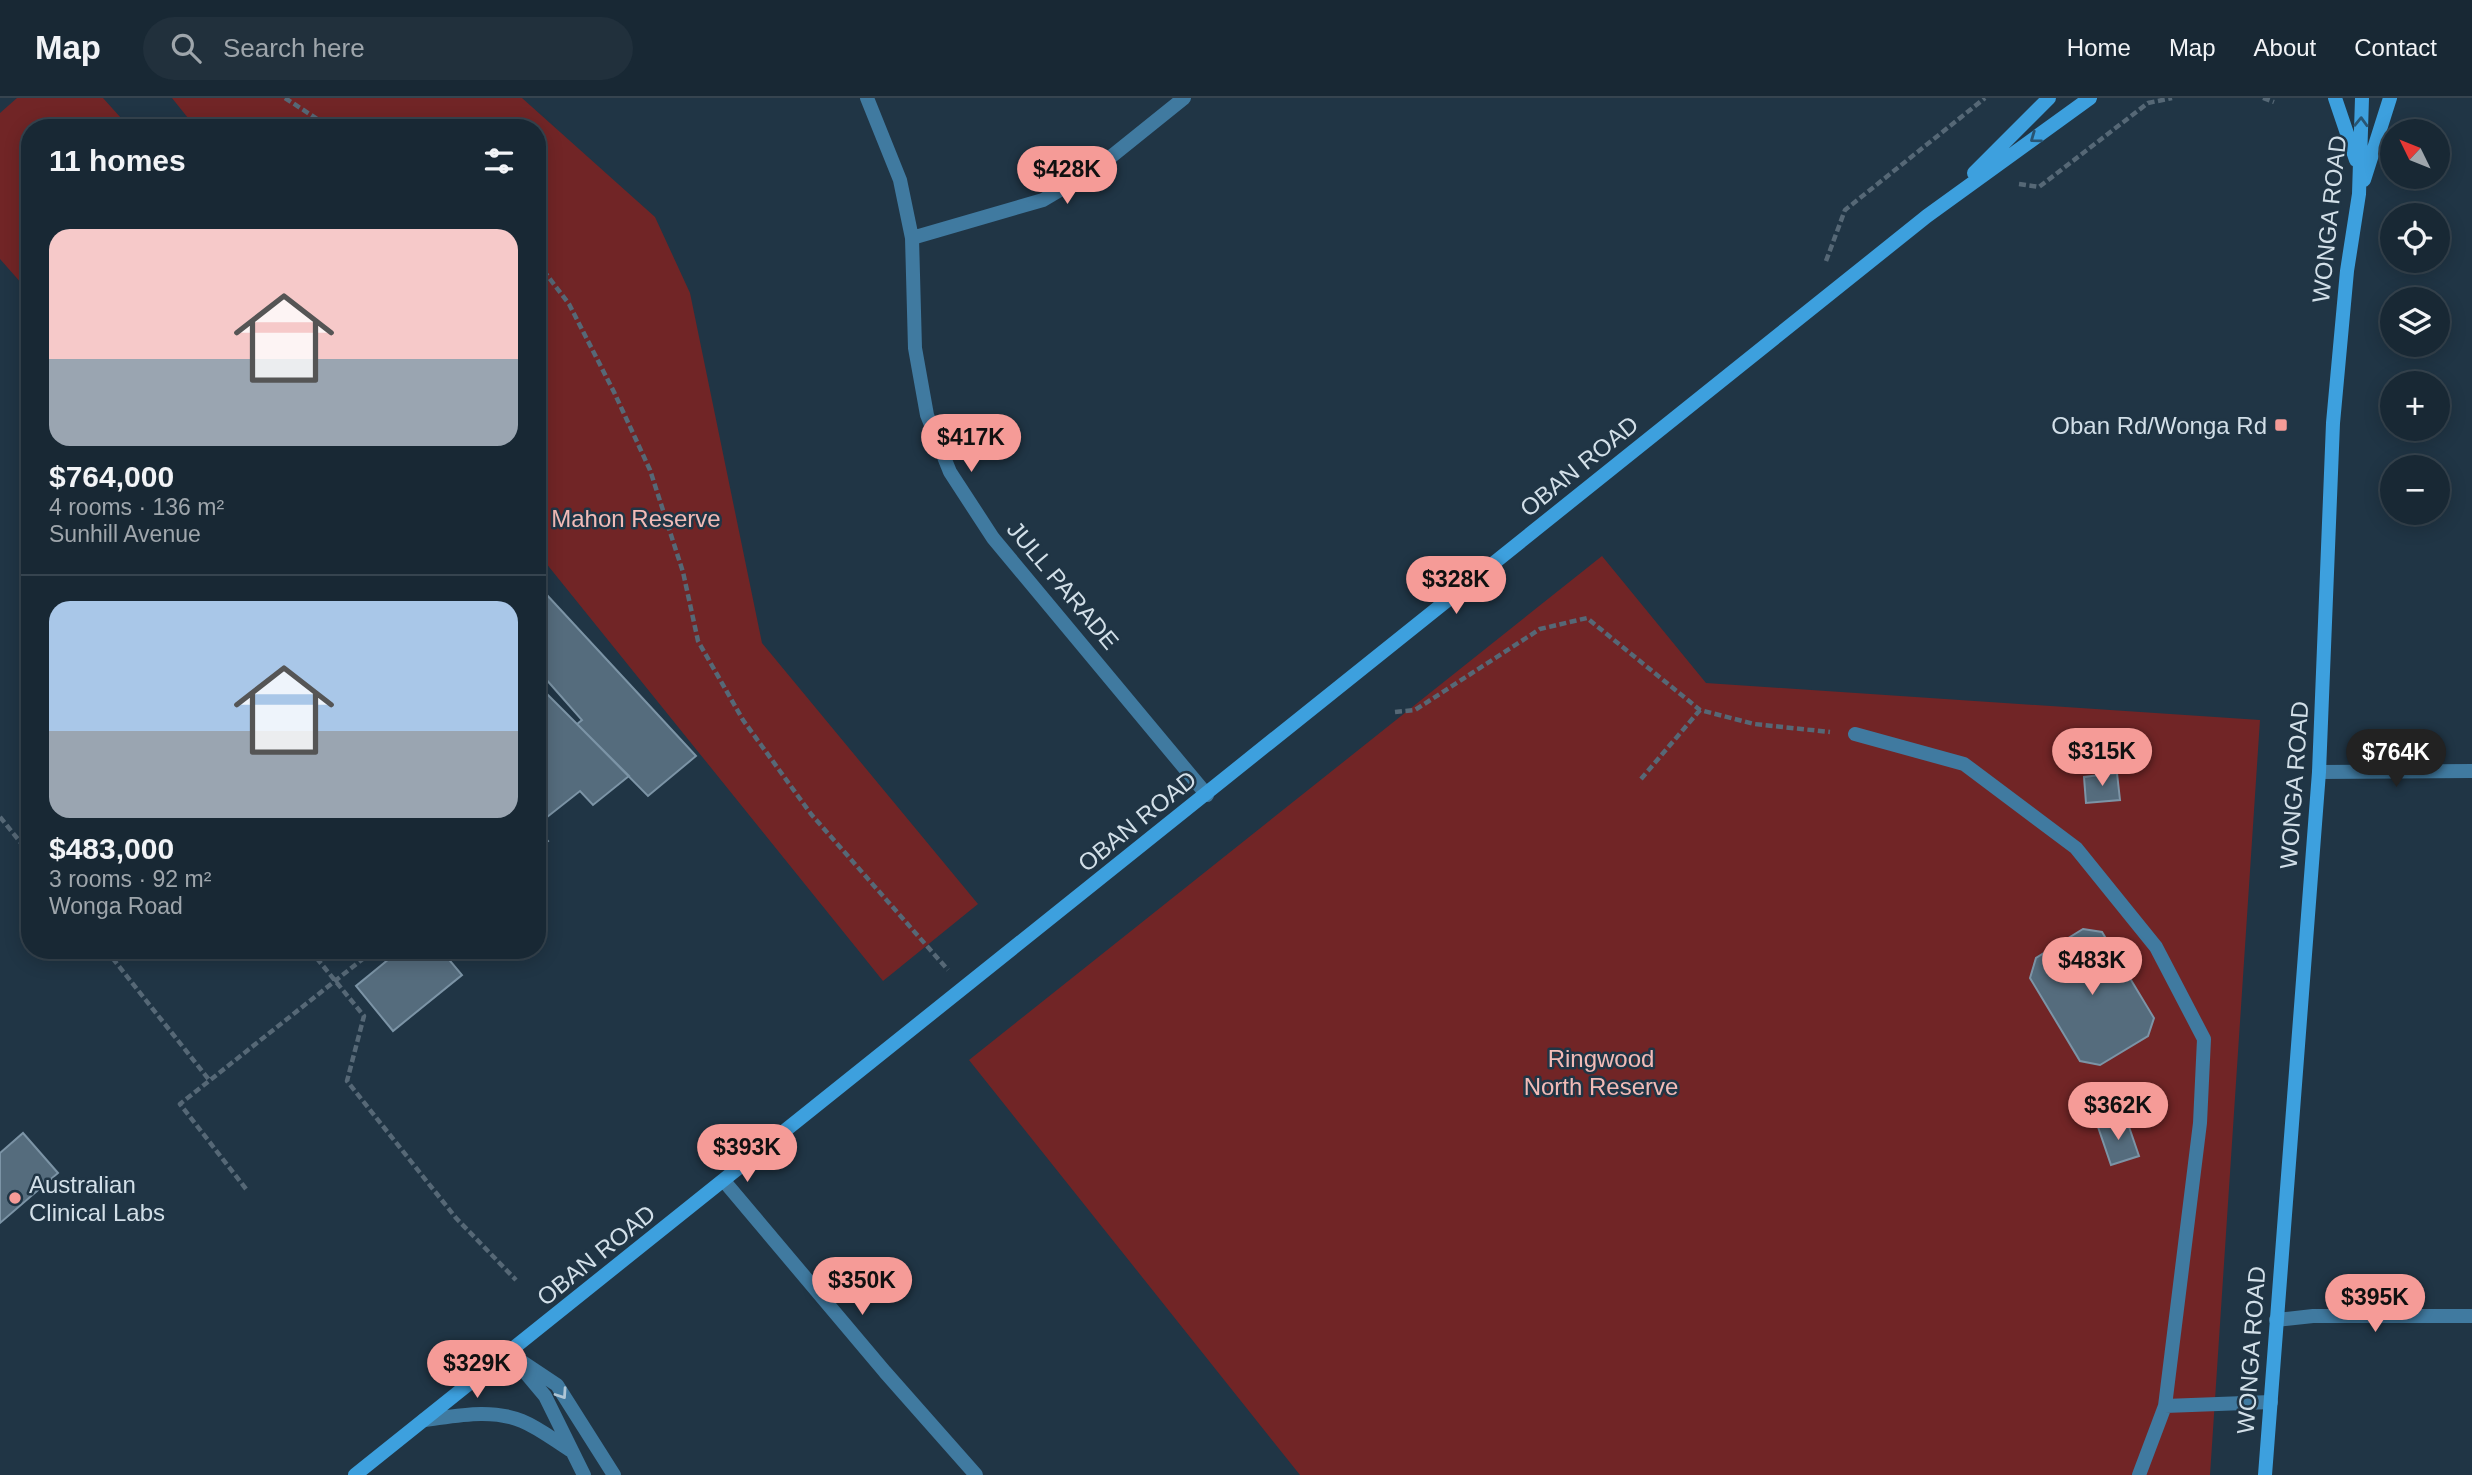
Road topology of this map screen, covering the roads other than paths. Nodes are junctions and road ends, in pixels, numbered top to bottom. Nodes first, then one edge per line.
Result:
1 (867, 98) edge
2 (1184, 98) edge
3 (2049, 98) edge
4 (2090, 98) edge
5 (2335, 98) edge
6 (2362, 98) edge
7 (2390, 98) edge
8 (2359, 175) junction
9 (2359, 194) junction
10 (1946, 201) junction
11 (912, 238) junction
12 (1856, 734) road end
13 (2472, 771) edge
14 (2319, 772) junction
15 (1207, 795) junction
16 (724, 1181) junction
17 (2472, 1316) edge
18 (2276, 1320) junction
19 (509, 1353) junction
20 (2271, 1402) junction
21 (2165, 1406) junction
22 (424, 1420) junction
23 (570, 1450) junction
24 (355, 1475) edge
25 (584, 1475) edge
26 (614, 1475) edge
27 (976, 1475) edge
28 (2139, 1475) edge
29 (2265, 1475) edge

1 - 11 street, JULL PARADE
2 - 11 street
3 - 10 main road, OBAN ROAD
4 -> 10 main road, OBAN ROAD
5 - 8 main road
8 -> 6 main road, WONGA ROAD
7 - 9 main road
8 - 9 main road, WONGA ROAD
9 - 14 main road, WONGA ROAD
10 - 15 main road, OBAN ROAD
11 - 15 street, JULL PARADE
12 - 21 street
13 - 14 street
14 - 18 main road, WONGA ROAD
15 - 16 main road, OBAN ROAD
16 - 19 main road, OBAN ROAD
16 - 27 street
17 - 18 street
18 - 20 main road, WONGA ROAD
19 - 22 main road, OBAN ROAD
19 - 23 street
19 -> 26 street
20 - 21 street
20 - 29 main road, WONGA ROAD
21 - 28 street
22 - 23 street
22 - 24 main road, OBAN ROAD
23 - 25 street

